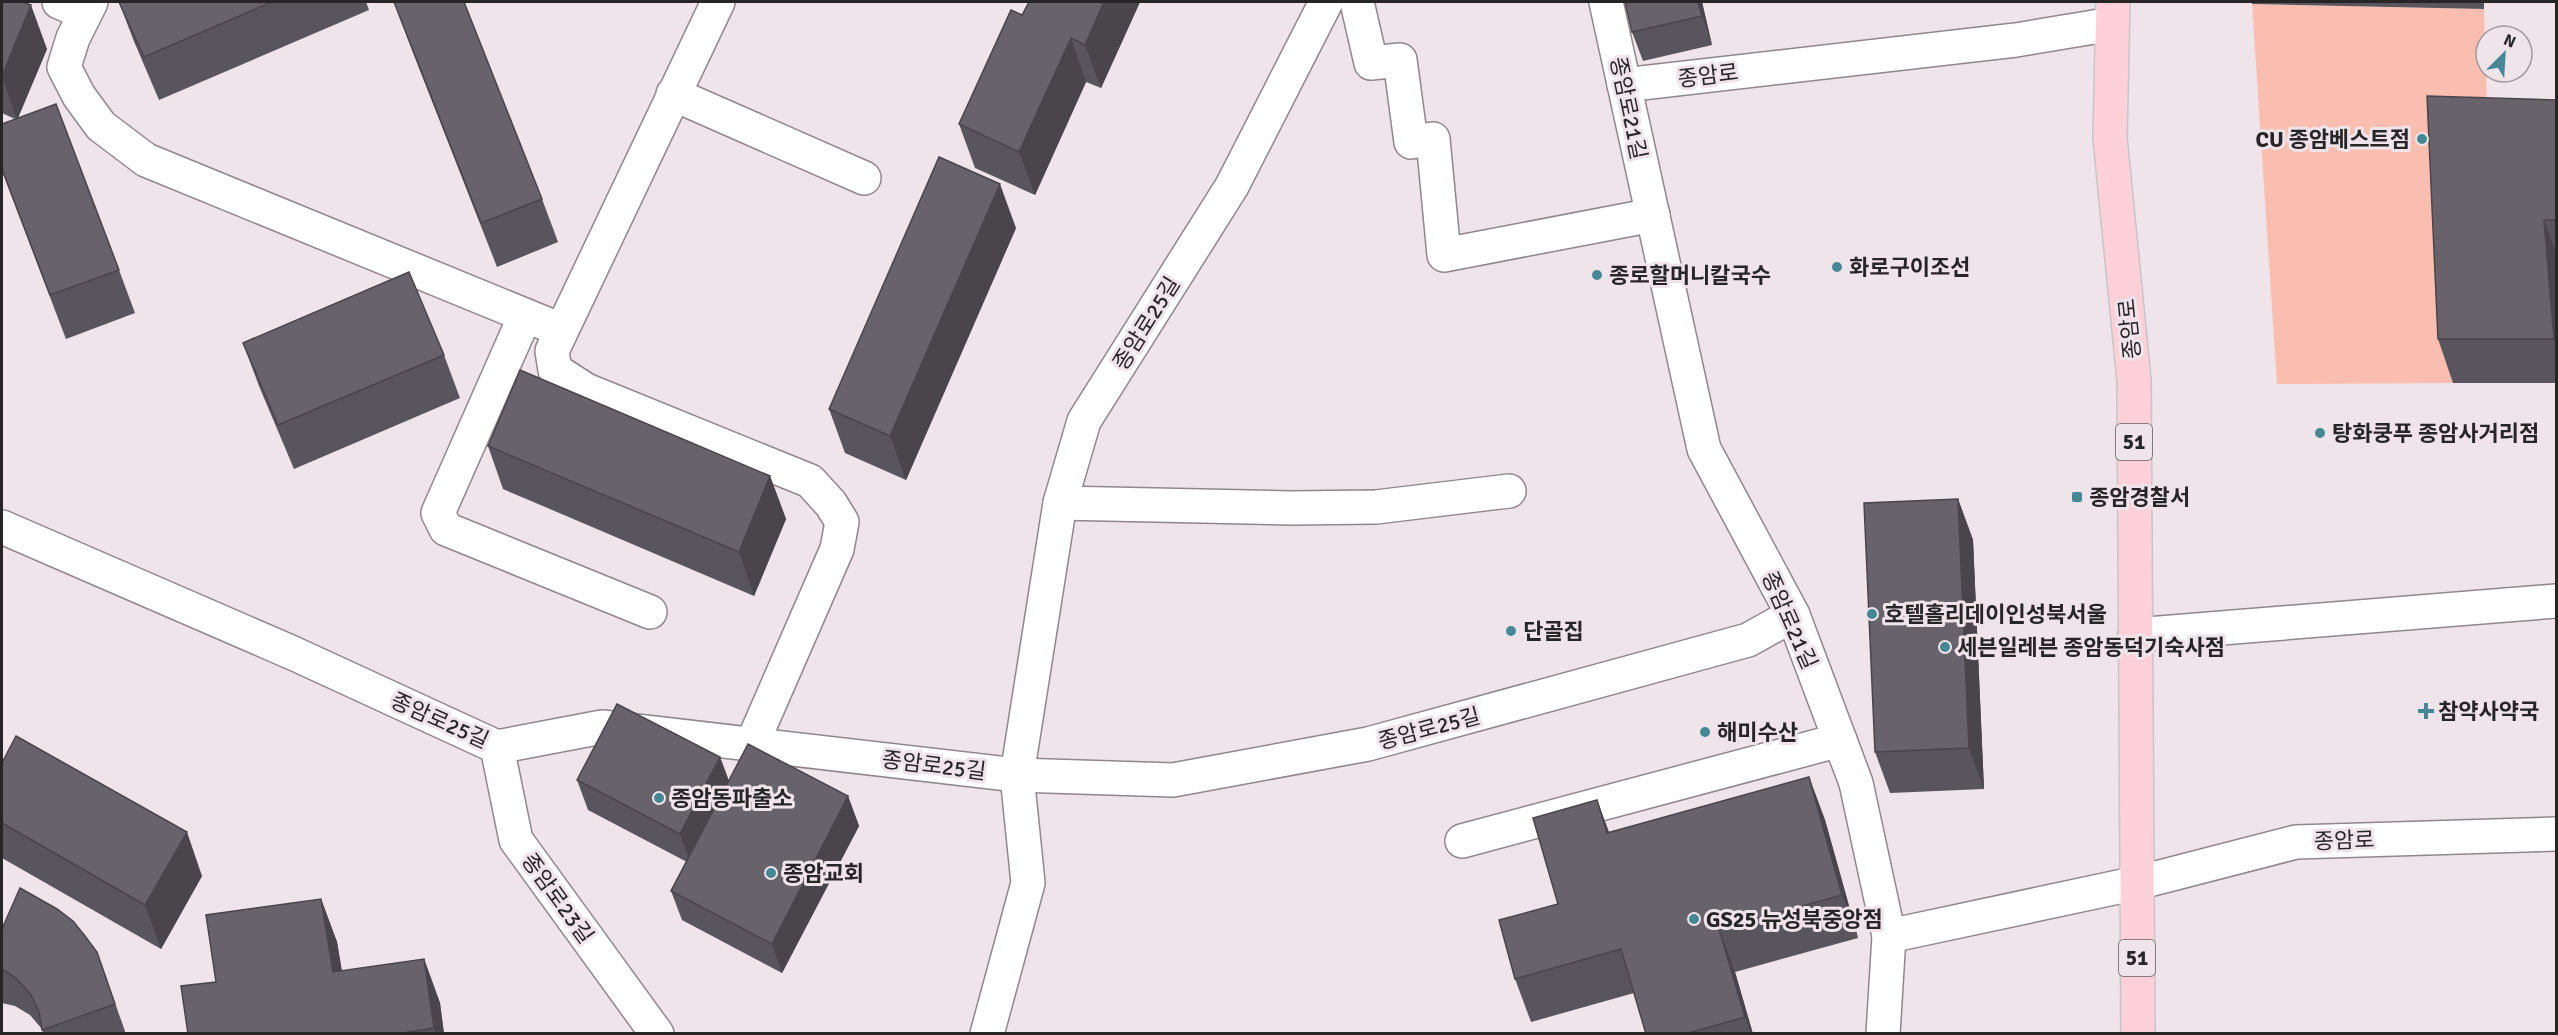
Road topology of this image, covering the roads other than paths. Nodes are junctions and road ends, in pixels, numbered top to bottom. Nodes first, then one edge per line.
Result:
1 (717, 2) edge
2 (1326, 2) edge
3 (1357, 2) edge
4 (1606, 2) edge
5 (78, 5) edge
6 (2113, 13) edge
7 (1624, 85) junction
8 (673, 94) junction
9 (864, 178) dead end
10 (1653, 215) junction
11 (525, 316) junction
12 (561, 330) junction
13 (1509, 491) dead end
14 (1060, 503) junction
15 (2, 527) edge
16 (2556, 601) edge
17 (650, 612) dead end
18 (1793, 615) junction
19 (2135, 635) junction
20 (1840, 740) junction
21 (752, 744) junction
22 (497, 747) junction
23 (1017, 775) junction
24 (2556, 834) edge
25 (1462, 841) dead end
26 (2137, 883) junction
27 (1889, 936) junction
28 (657, 1034) edge
29 (987, 1034) edge
30 (1883, 1034) edge
31 (2138, 1034) edge

1 - 8 street
2 - 14 street, 종암로25길
3 - 10 street
4 - 7 street, 종암로21길
5 - 11 street
6 - 7 street, 종암로
6 - 19 main road, 종암로 / 51
7 - 10 street, 종암로21길
8 - 9 street
8 - 12 street
10 - 18 street, 종암로21길
11 - 12 street
11 - 17 street
12 - 21 street
13 - 14 street
14 - 23 street, 종암로25길
15 - 22 street, 종암로25길
16 - 19 street
18 - 20 street, 종암로21길
18 - 23 street, 종암로25길
19 - 26 main road, 종암로 / 51
20 - 25 street
20 - 27 street, 종암로21길
21 - 22 street, 종암로25길
21 - 23 street, 종암로25길
22 - 28 street, 종암로23길
23 - 29 street
24 - 26 street, 종암로
26 - 27 street, 종암로
26 - 31 main road, 종암로 / 51
27 - 30 street, 종암로21길

